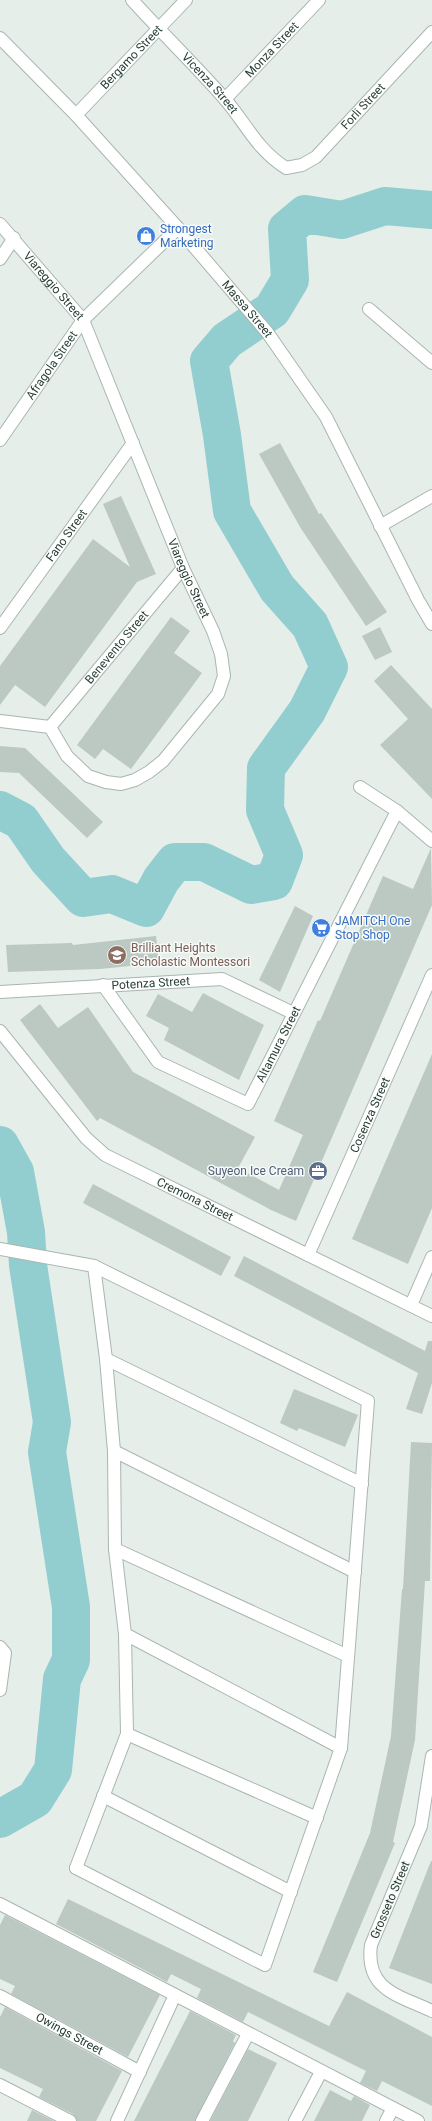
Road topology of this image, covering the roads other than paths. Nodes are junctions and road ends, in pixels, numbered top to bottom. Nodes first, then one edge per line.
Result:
1 (132, 0) edge
2 (186, 0) edge
3 (319, 0) edge
4 (159, 30) junction
5 (432, 32) edge
6 (0, 38) edge
7 (225, 99) junction
8 (76, 115) junction
9 (286, 168) joint
10 (0, 224) edge
11 (178, 228) junction
12 (14, 238) junction
13 (0, 259) edge
14 (369, 309) dead end
15 (83, 320) junction
16 (432, 363) edge
17 (0, 440) edge
18 (132, 443) junction
19 (432, 496) edge
20 (380, 526) junction
21 (183, 568) junction
22 (432, 624) edge
23 (0, 628) edge
24 (0, 721) edge
25 (50, 727) junction
26 (360, 786) dead end
27 (397, 811) junction
28 (432, 841) edge
29 (432, 975) edge
30 (102, 985) junction
31 (0, 992) edge
32 (293, 1013) junction
33 (0, 1031) edge
34 (4, 1250) edge
35 (308, 1256) junction
36 (432, 1257) edge
37 (94, 1266) junction
38 (411, 1305) junction
39 (432, 1316) edge
40 (106, 1359) junction
41 (114, 1451) junction
42 (362, 1484) junction
43 (115, 1549) junction
44 (355, 1572) junction
45 (125, 1634) junction
46 (0, 1647) edge
47 (348, 1656) junction
48 (0, 1690) edge
49 (127, 1734) junction
50 (341, 1748) junction
51 (432, 1756) edge
52 (103, 1796) junction
53 (317, 1818) junction
54 (291, 1892) junction
55 (0, 1904) edge
56 (175, 1995) junction
57 (0, 1996) edge
58 (432, 2011) edge
59 (248, 2034) junction
60 (140, 2072) junction
61 (321, 2072) junction
62 (0, 2085) edge
63 (393, 2108) junction
64 (70, 2121) edge
65 (117, 2121) edge
66 (202, 2121) edge
67 (295, 2121) edge
68 (386, 2121) edge
69 (418, 2121) edge

1 - 4 street, Vicenza Street
2 - 4 street, Bergamo Street
3 - 7 street, Monza Street
4 - 7 street, Vicenza Street
4 - 8 street, Bergamo Street
5 - 9 street, Forli Street
6 - 8 street, Massa Street
7 - 9 street, Vicenza Street
8 - 11 street, Massa Street
10 - 12 street, Viareggio Street
11 - 15 street, Afragola Street
11 - 20 street, Massa Street
12 - 13 street
12 - 15 street, Viareggio Street
14 - 16 street
15 - 17 street, Afragola Street
15 - 18 street, Viareggio Street
18 - 21 street, Viareggio Street
18 - 23 street, Fano Street
19 - 20 street
20 - 22 street, Massa Street
21 - 25 street, Benevento Street
21 - 25 street, Viareggio Street
24 - 25 street
26 - 27 street
27 - 28 street
27 - 32 street, Altamura Street
29 - 35 street, Cosenza Street
30 - 31 street, Potenza Street
30 - 32 street, Potenza Street
30 - 32 street, Altamura Street
33 - 35 street, Cremona Street
34 - 37 street
35 - 38 street, Cremona Street
36 - 38 street
37 - 40 street
37 - 42 street
38 - 39 street, Cremona Street
40 - 41 street
40 - 42 street
41 - 43 street
41 - 44 street
42 - 44 street
43 - 45 street
43 - 47 street
44 - 47 street
45 - 49 street
45 - 50 street
46 - 48 street
47 - 50 street
49 - 52 street
49 - 53 street
50 - 53 street
51 - 58 street, Grosseto Street
52 - 54 street
52 - 54 street
53 - 54 street
55 - 56 street
56 - 59 street
56 - 60 street
57 - 60 street, Owings Street
59 - 61 street
59 - 66 street
60 - 65 street
61 - 63 street
61 - 67 street
62 - 64 street
63 - 68 street
63 - 69 street

